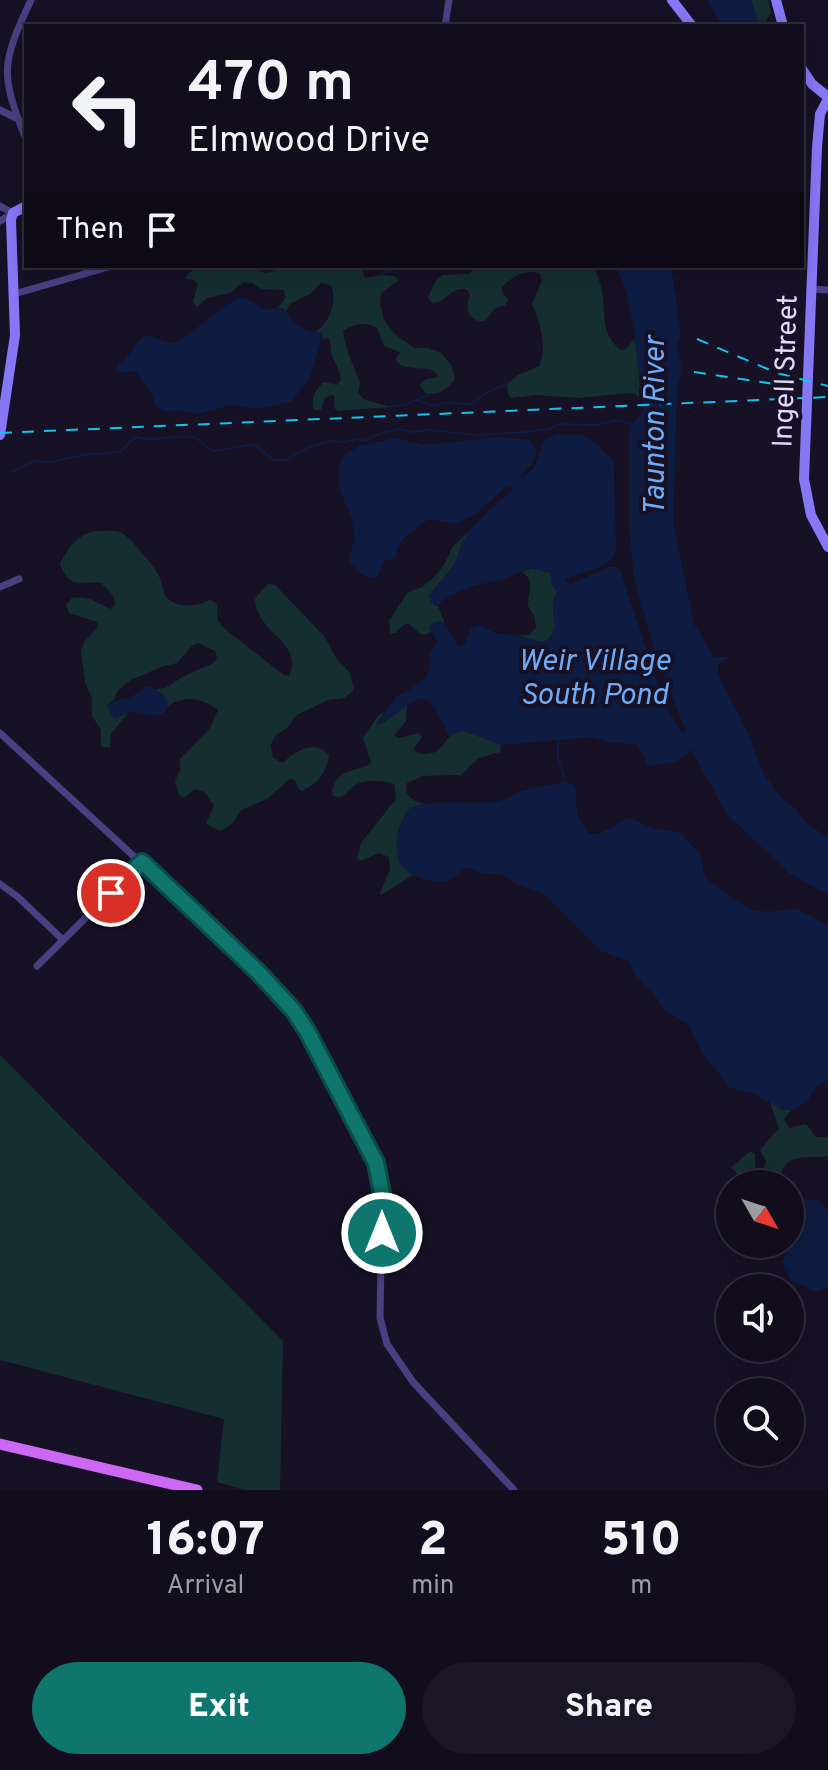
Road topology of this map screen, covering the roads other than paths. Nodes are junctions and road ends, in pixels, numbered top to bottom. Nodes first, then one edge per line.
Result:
1 (449, 0) edge
2 (776, 0) edge
3 (28, 1) edge
4 (677, 4) edge
5 (445, 24) edge
6 (688, 24) edge
7 (782, 24) edge
8 (804, 72) edge
9 (828, 98) edge
10 (0, 110) edge
11 (17, 119) junction
12 (24, 135) edge
13 (0, 206) edge
14 (24, 207) edge
15 (13, 213) junction
16 (0, 221) edge
17 (105, 268) edge
18 (811, 289) junction
19 (828, 290) edge
20 (14, 294) junction
21 (0, 435) edge
22 (828, 547) edge
23 (19, 579) dead end
24 (0, 587) edge
25 (0, 733) edge
26 (142, 862) junction
27 (0, 884) edge
28 (62, 939) junction
29 (37, 966) dead end
30 (0, 1444) edge
31 (197, 1490) edge
32 (514, 1490) edge

1 - 5 street
2 - 7 street
3 - 11 street
4 - 6 street
8 - 9 street
9 - 18 street, Ingell Street
10 - 11 street
11 - 12 street
13 - 15 street
14 - 15 street
15 - 16 street
15 - 20 street
17 - 20 street
18 - 19 street
18 - 22 street, Ingell Street
20 - 21 street
23 - 24 street
25 - 26 street
26 - 28 street
26 - 32 street
27 - 28 street
28 - 29 street
30 - 31 main road

